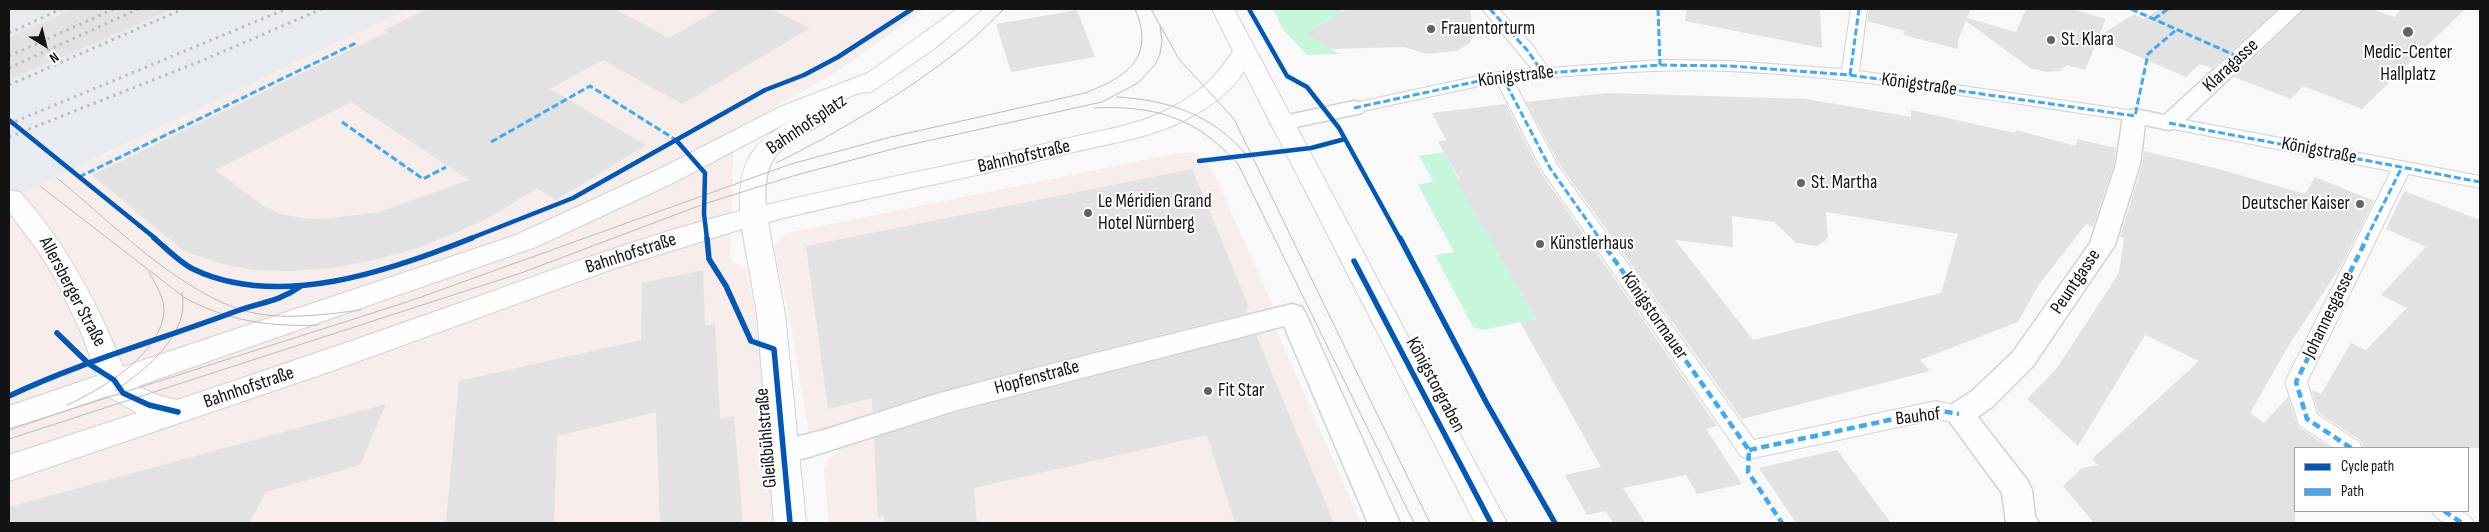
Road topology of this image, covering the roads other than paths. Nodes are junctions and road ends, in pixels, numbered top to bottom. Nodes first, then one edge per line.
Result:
1 (972, 9) edge
2 (1222, 9) edge
3 (1490, 9) edge
4 (1859, 9) edge
5 (2292, 9) edge
6 (1244, 52) junction
7 (1543, 72) junction
8 (1850, 75) junction
9 (1502, 76) junction
10 (879, 77) junction
11 (1354, 108) joint
12 (2135, 116) junction
13 (1282, 123) junction
14 (2169, 123) junction
15 (2402, 167) junction
16 (2480, 182) edge
17 (11, 198) dead end
18 (755, 216) junction
19 (114, 380) junction
20 (178, 412) junction
21 (1960, 414) junction
22 (9, 418) edge
23 (2349, 447) edge
24 (1749, 450) joint
25 (784, 451) junction
26 (9, 468) edge
27 (2446, 512) edge
28 (790, 523) edge
29 (1384, 523) edge
30 (1491, 523) edge
31 (2023, 523) edge
32 (2462, 523) edge

1 - 10 main road, Bahnhofsplatz
2 - 6 main road
3 - 7 street
4 - 8 street
5 - 14 street, Klaragasse
6 - 13 main road
6 - 18 main road, Bahnhofstraße
7 - 8 street, Königstraße
7 - 9 street, Königstraße
8 - 12 street, Königstraße
9 - 11 street, Königstraße
9 - 24 street, Königstormauer
10 - 18 main road, Bahnhofsplatz
10 - 19 main road, Bahnhofsplatz
11 - 13 street
12 - 14 street, Königstraße
12 - 21 street, Peuntgasse
13 - 30 main road, Königstorgraben
14 - 15 street, Königstraße
15 - 16 street, Königstraße
15 - 23 street, Johannesgasse
17 - 19 main road, Allersberger Straße
18 - 20 main road, Bahnhofstraße
18 - 25 main road, Gleißbühlstraße
19 - 20 main road, Allersberger Straße
19 - 22 main road
20 - 26 main road, Bahnhofstraße
21 - 24 street, Bauhof
21 - 31 street, Bauhof
25 - 28 main road, Gleißbühlstraße
25 - 29 street, Hopfenstraße
27 - 32 street

